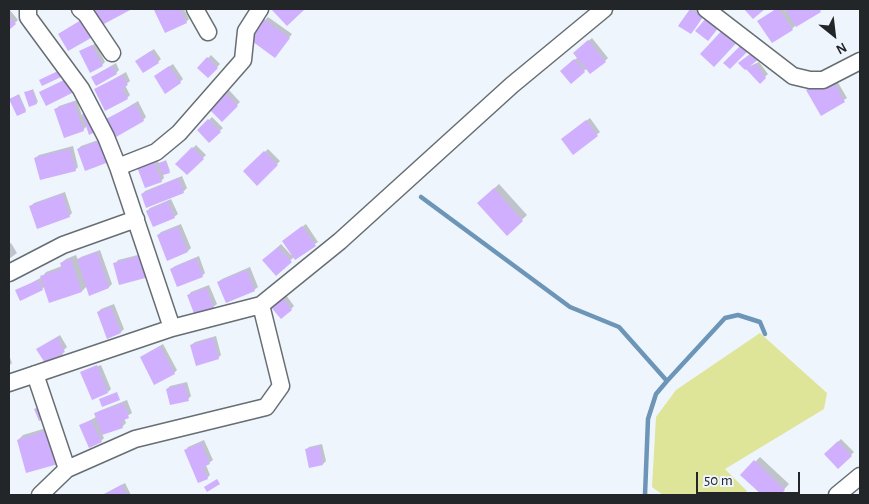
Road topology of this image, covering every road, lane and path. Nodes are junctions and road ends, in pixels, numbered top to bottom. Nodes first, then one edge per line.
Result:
1 (28, 9) edge
2 (80, 9) edge
3 (194, 9) edge
4 (260, 9) edge
5 (604, 9) edge
6 (706, 9) edge
7 (208, 32) dead end
8 (112, 52) dead end
9 (860, 61) edge
10 (118, 168) junction
11 (136, 219) junction
12 (9, 273) edge
13 (261, 304) junction
14 (172, 328) junction
15 (35, 374) junction
16 (9, 383) edge
17 (67, 469) junction
18 (860, 476) edge
19 (40, 495) edge
20 (837, 495) edge

1 - 10 street
2 - 8 street
3 - 7 street
4 - 10 street
5 - 13 street
6 - 9 street
10 - 11 street
11 - 12 street
11 - 14 street
13 - 14 street
13 - 17 street
14 - 15 street
15 - 16 street
15 - 17 street
17 - 19 street
18 - 20 street

